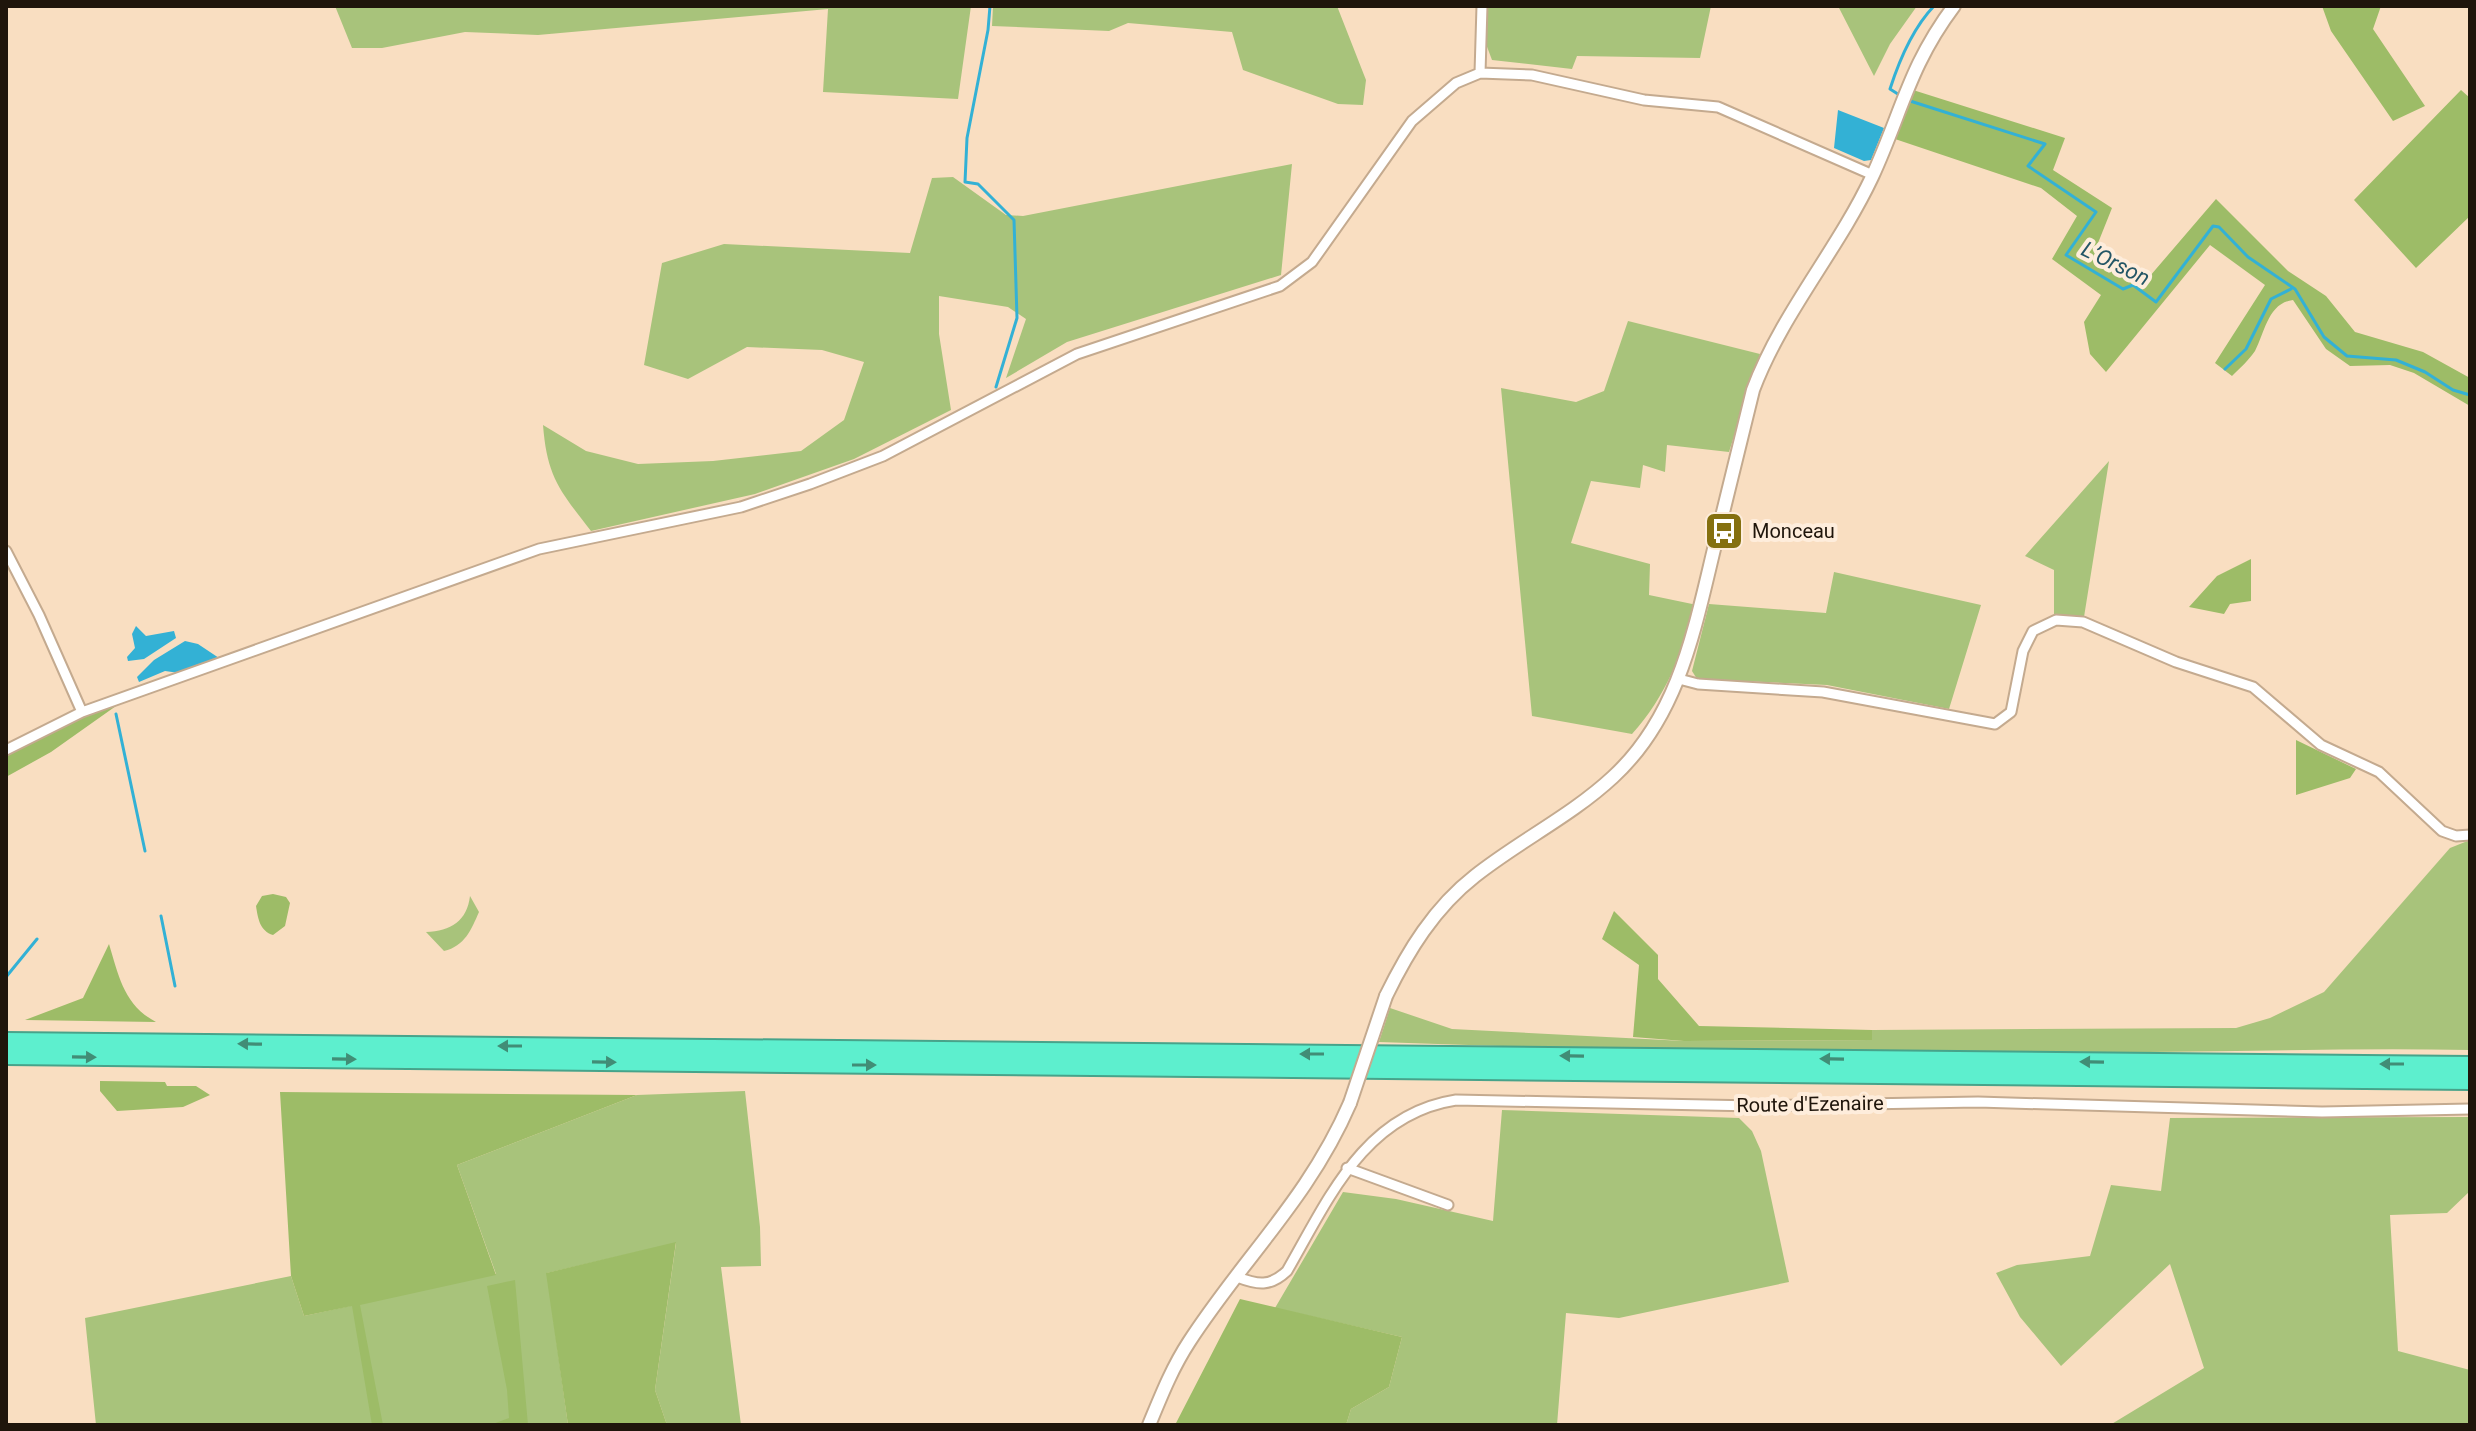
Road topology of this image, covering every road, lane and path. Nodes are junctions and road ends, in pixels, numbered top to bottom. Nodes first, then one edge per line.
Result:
1 (1482, 6) edge
2 (1954, 6) edge
3 (1480, 73) junction
4 (1873, 175) junction
5 (6, 551) edge
6 (1679, 679) junction
7 (82, 712) junction
8 (6, 750) edge
9 (2470, 835) edge
10 (6, 1041) edge
11 (6, 1056) edge
12 (2470, 1065) edge
13 (2470, 1081) edge
14 (2470, 1109) edge
15 (1347, 1168) junction
16 (1448, 1205) dead end
17 (1237, 1277) junction
18 (1149, 1425) edge

1 - 3 street
2 - 4 street
3 - 4 street
3 - 7 street
4 - 6 street
5 - 7 street
6 - 9 street
6 - 17 street, bridge
7 - 8 street
12 -> 10 highway
11 -> 13 highway
14 - 15 street, Route d'Ezenaire
15 - 16 street
15 - 17 street, Route d'Ezenaire
17 - 18 street

